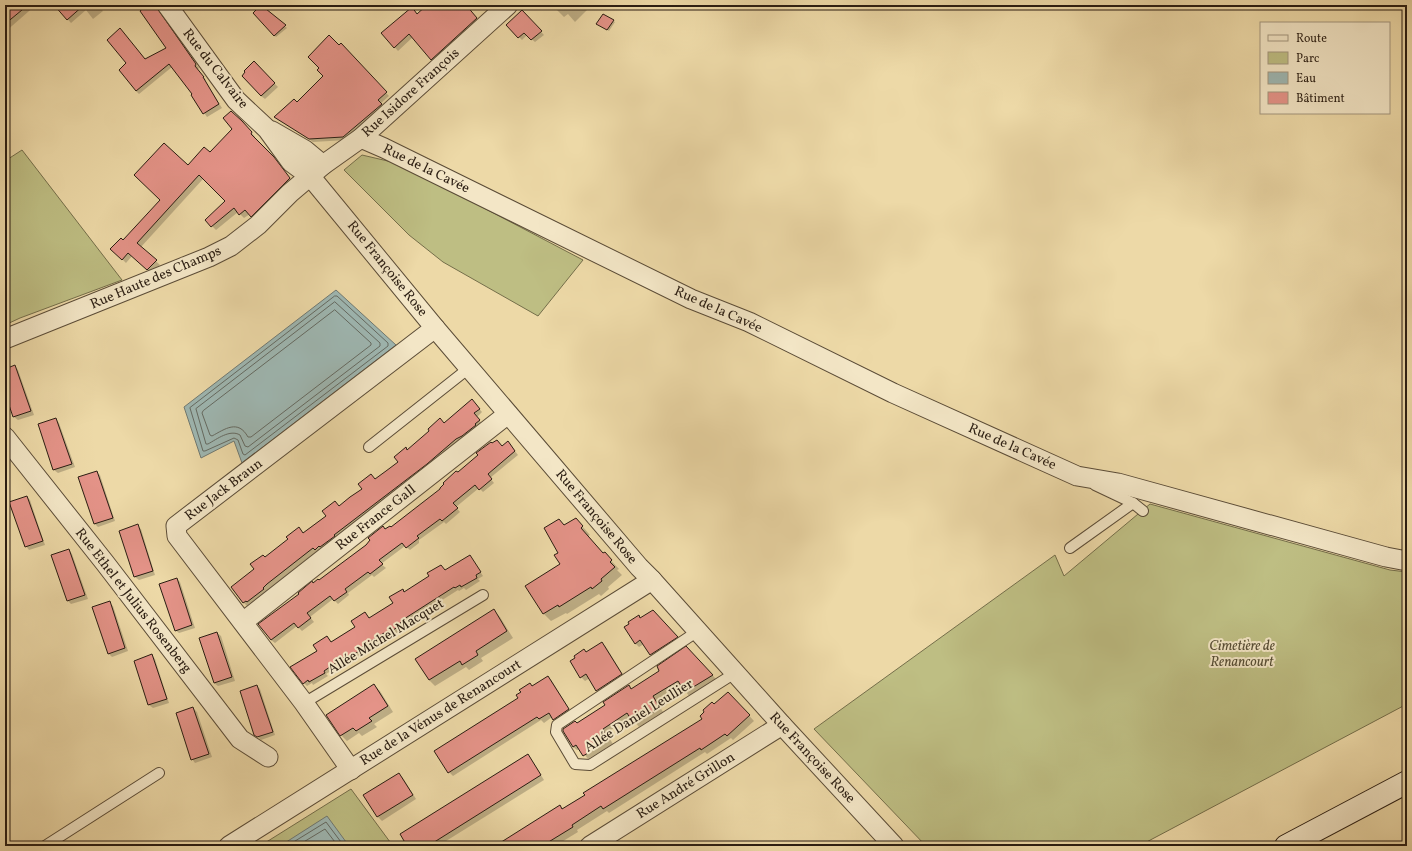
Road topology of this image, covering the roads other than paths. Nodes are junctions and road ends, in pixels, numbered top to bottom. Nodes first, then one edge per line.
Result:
1 (167, 5) edge
2 (508, 5) edge
3 (361, 138) junction
4 (317, 171) junction
5 (435, 328) junction
6 (5, 339) edge
7 (469, 368) junction
8 (508, 414) junction
9 (5, 437) edge
10 (369, 447) dead end
11 (1077, 476) junction
12 (1133, 503) junction
13 (1143, 511) dead end
14 (1070, 548) dead end
15 (1407, 561) edge
16 (652, 580) junction
17 (483, 595) dead end
18 (243, 622) junction
19 (698, 631) junction
20 (735, 673) junction
21 (304, 704) junction
22 (782, 725) junction
23 (268, 757) dead end
24 (351, 770) junction
25 (159, 773) dead end
26 (1407, 782) edge
27 (45, 846) edge
28 (229, 846) edge
29 (590, 846) edge
30 (894, 846) edge
31 (1286, 846) edge

1 - 4 street, Rue du Calvaire
2 - 3 street, Rue Isidore François
3 - 4 street, Rue Isidore François
3 - 11 street, Rue de la Cavée
4 - 5 street, Rue Françoise Rose
4 - 6 street, Rue Haute des Champs
5 - 7 street, Rue Françoise Rose
5 - 18 street, Rue Jack Braun
7 - 8 street, Rue Françoise Rose
7 - 10 lane
8 - 16 street, Rue Françoise Rose
8 - 18 street, Rue France Gall
9 - 23 street, Rue Ethel et Julius Rosenberg
11 - 12 lane
11 - 15 street, Rue de la Cavée
12 - 13 lane
12 - 14 lane
16 - 19 street, Rue Françoise Rose
16 - 24 street, Rue de la Vénus de Renancourt
17 - 21 lane, Allée Michel Macquet
18 - 21 street, Rue Jack Braun
19 - 20 street, Rue Françoise Rose
19 - 20 lane, Allée Daniel Leullier
20 - 22 street, Rue Françoise Rose
21 - 24 street, Rue Jack Braun
22 - 29 street, Rue André Grillon
22 - 30 street, Rue Françoise Rose
24 - 28 street, Rue de la Vénus de Renancourt
25 - 27 lane
26 - 31 main road

